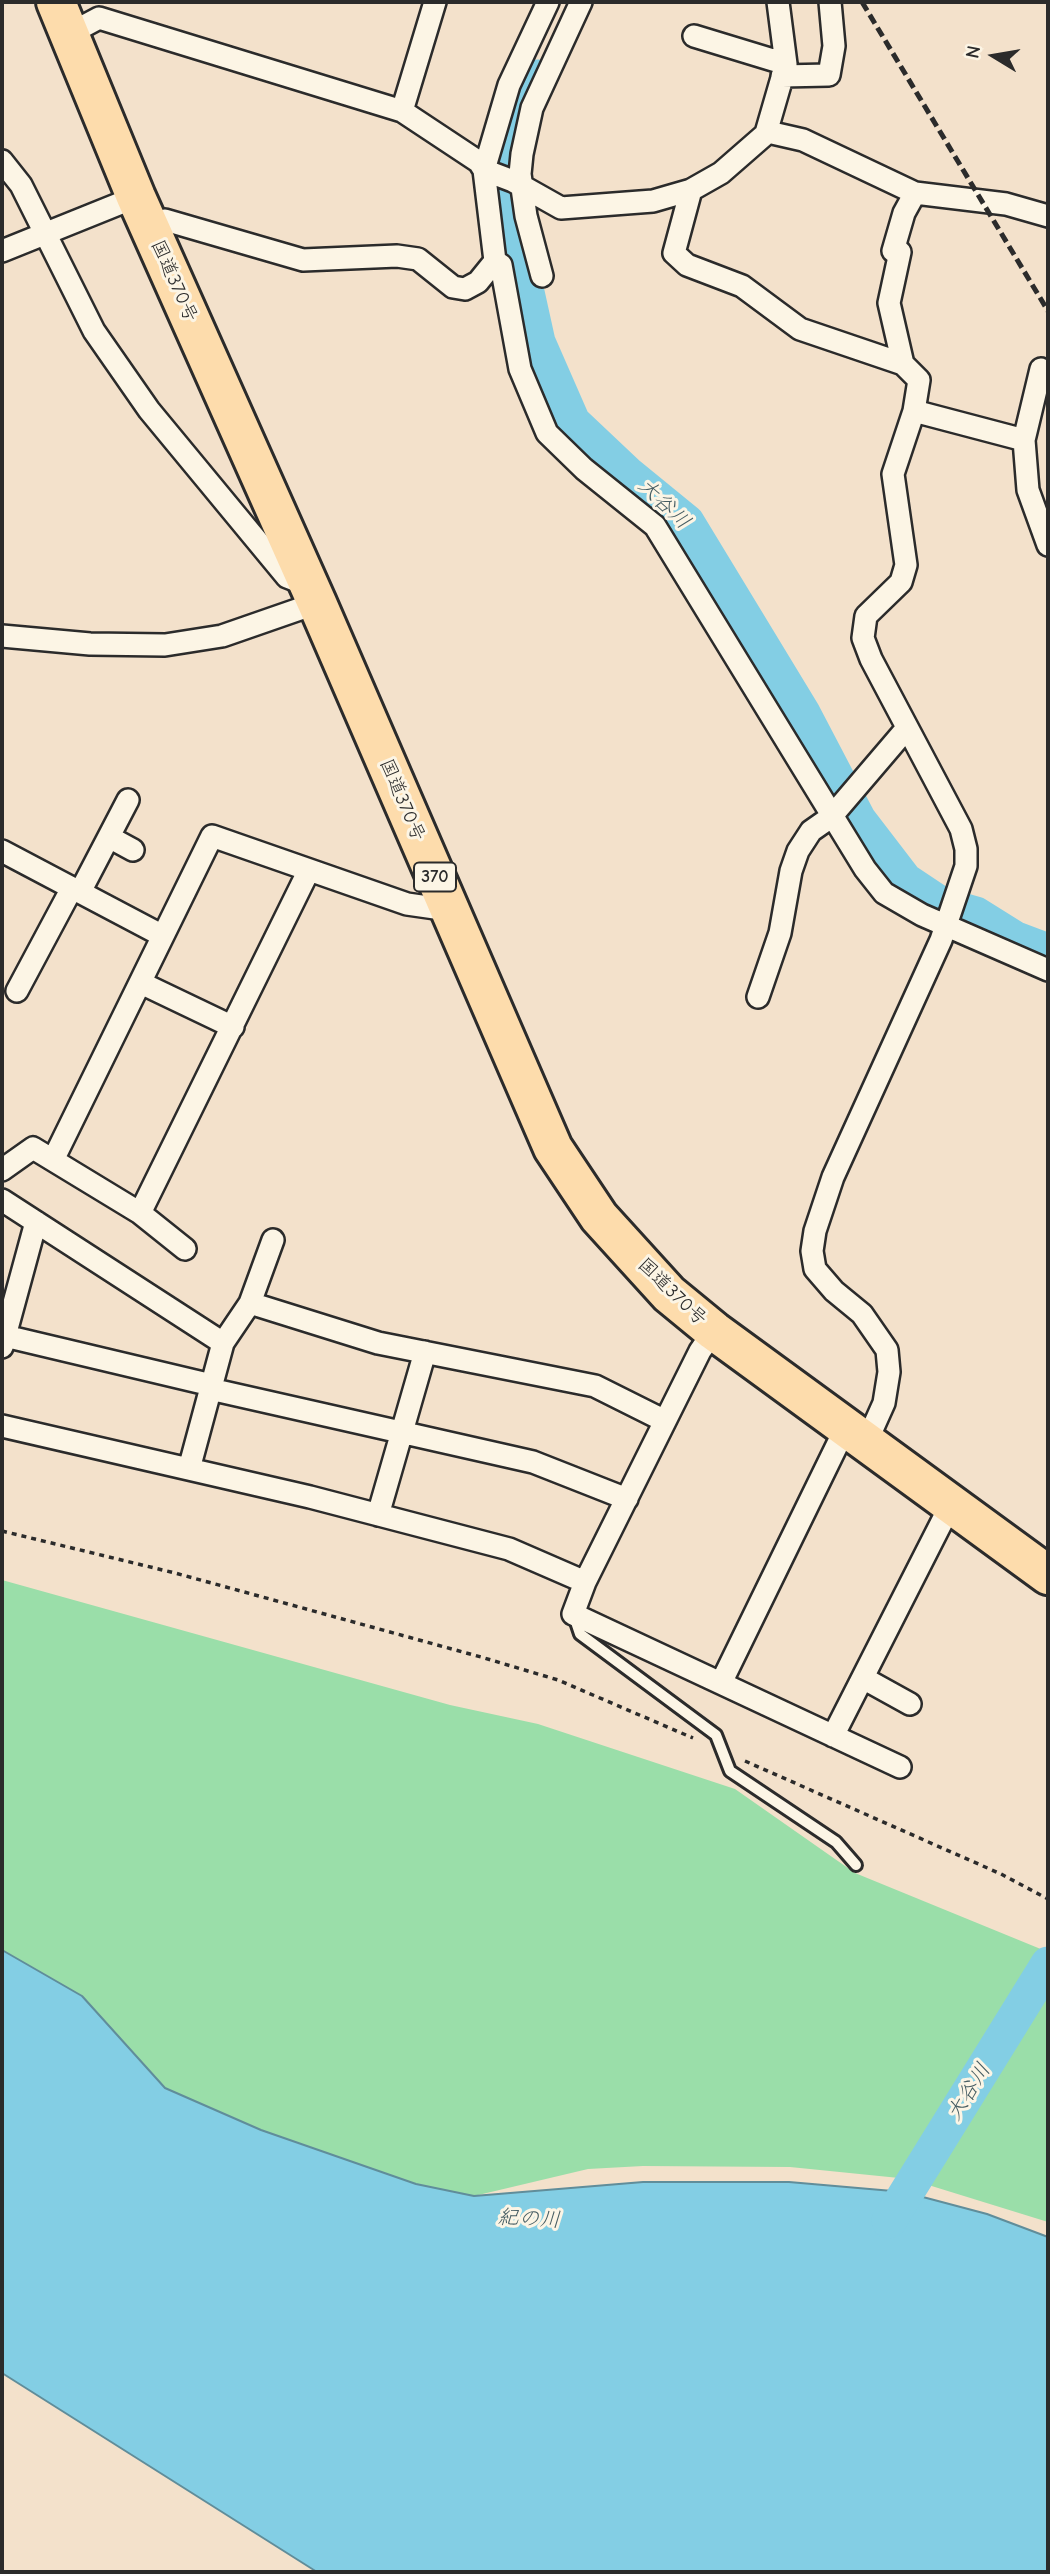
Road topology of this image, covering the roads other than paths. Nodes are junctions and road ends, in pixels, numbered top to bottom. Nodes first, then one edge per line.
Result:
1 (435, 2) edge
2 (548, 2) edge
3 (581, 2) edge
4 (778, 2) edge
5 (830, 2) edge
6 (82, 14) edge
7 (694, 36) dead end
8 (784, 70) junction
9 (402, 111) junction
10 (766, 133) junction
11 (2, 161) edge
12 (504, 178) junction
13 (691, 190) junction
14 (915, 193) junction
15 (1001, 203) junction
16 (143, 211) junction
17 (1048, 216) edge
18 (1048, 230) edge
19 (46, 234) junction
20 (2, 251) edge
21 (495, 261) junction
22 (542, 276) dead end
23 (903, 364) junction
24 (1041, 369) dead end
25 (914, 411) junction
26 (1024, 440) junction
27 (1048, 545) edge
28 (313, 594) junction
29 (2, 636) edge
30 (907, 729) junction
31 (128, 800) dead end
32 (831, 817) junction
33 (109, 837) junction
34 (133, 849) dead end
35 (2, 851) edge
36 (309, 870) junction
37 (76, 890) junction
38 (449, 910) junction
39 (945, 926) junction
40 (163, 936) junction
41 (1048, 970) edge
42 (141, 983) junction
43 (18, 991) dead end
44 (758, 997) dead end
45 (233, 1027) junction
46 (53, 1160) junction
47 (2, 1170) edge
48 (2, 1200) edge
49 (141, 1213) junction
50 (36, 1222) junction
51 (273, 1240) dead end
52 (184, 1249) dead end
53 (250, 1303) junction
54 (714, 1331) junction
55 (3, 1342) edge
56 (223, 1343) junction
57 (425, 1352) junction
58 (210, 1388) junction
59 (665, 1421) junction
60 (2, 1426) edge
61 (402, 1434) junction
62 (857, 1434) junction
63 (189, 1469) junction
64 (626, 1499) junction
65 (952, 1502) junction
66 (379, 1515) junction
67 (1048, 1575) edge
68 (585, 1582) junction
69 (573, 1614) junction
70 (863, 1678) junction
71 (721, 1683) junction
72 (910, 1704) dead end
73 (833, 1736) junction
74 (900, 1767) dead end
75 (856, 1865) dead end

1 - 9 street
2 - 12 street
3 - 12 street
4 - 8 street
5 - 8 street
6 - 9 street
6 - 16 highway, 国道370号 / 370
7 - 8 street
8 - 10 street
9 - 12 street
10 - 13 street
10 - 14 street
11 - 19 street
12 - 13 street
12 - 21 street
12 - 22 street
13 - 23 street
14 - 15 street
14 - 23 street
15 - 17 street
15 - 18 street
16 - 19 street
16 - 21 street
16 - 28 highway, 国道370号 / 370
19 - 20 street
19 - 28 street
21 - 32 street
23 - 25 street
24 - 26 street
25 - 26 street
25 - 30 street
26 - 27 street
28 - 29 street
28 - 38 highway, 国道370号 / 370
30 - 32 street
30 - 39 street
31 - 33 street
32 - 39 street
32 - 44 street
33 - 34 street
33 - 37 street
35 - 37 street
36 - 38 street
36 - 40 street
36 - 45 street
37 - 40 street
37 - 43 street
38 - 54 highway, 国道370号 / 370
39 - 41 street
39 - 62 street
40 - 42 street
42 - 45 street
42 - 46 street
45 - 49 street
46 - 47 street
46 - 49 street
48 - 50 street
49 - 52 street
50 - 55 street
50 - 56 street
51 - 53 street
53 - 56 street
53 - 57 street
54 - 59 street
54 - 62 highway, 国道370号 / 370
55 - 58 street
56 - 58 street
57 - 59 street
57 - 61 street
58 - 61 street
58 - 63 street
59 - 64 street
60 - 63 street
61 - 64 street
61 - 66 street
62 - 65 highway, 国道370号 / 370
62 - 71 street
63 - 66 street
64 - 68 street
65 - 67 highway, 国道370号 / 370
65 - 70 street
66 - 68 street
68 - 69 street
69 - 71 street
69 - 75 lane
70 - 72 street
70 - 73 street
71 - 73 street
73 - 74 street

